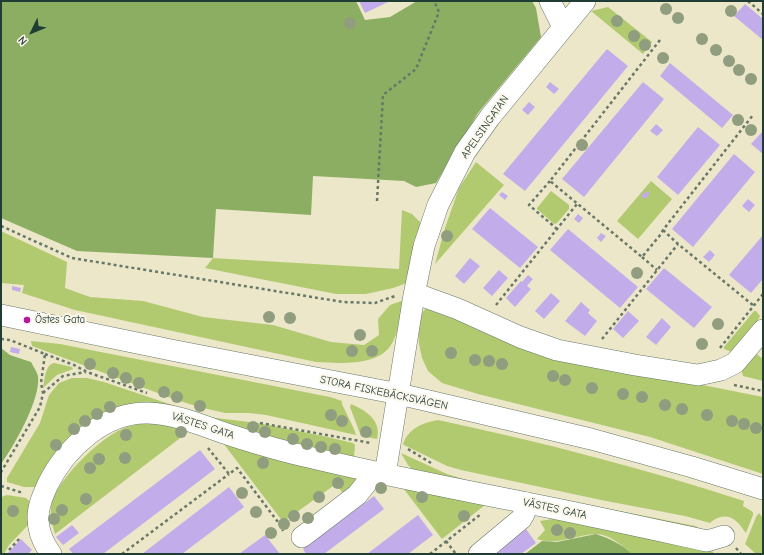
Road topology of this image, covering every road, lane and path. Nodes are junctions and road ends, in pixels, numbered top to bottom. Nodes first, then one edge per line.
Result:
1 (434, 1) edge
2 (550, 1) edge
3 (585, 1) edge
4 (748, 1) edge
5 (763, 14) edge
6 (563, 27) junction
7 (660, 40) dead end
8 (753, 115) dead end
9 (550, 181) junction
10 (377, 201) dead end
11 (577, 204) junction
12 (1, 226) edge
13 (557, 229) junction
14 (662, 230) junction
15 (678, 244) junction
16 (642, 257) junction
17 (657, 270) junction
18 (763, 294) edge
19 (414, 295) junction
20 (754, 306) junction
21 (1, 315) edge
22 (484, 320) junction
23 (763, 330) edge
24 (1, 339) edge
25 (45, 354) junction
26 (588, 356) junction
27 (719, 361) junction
28 (87, 372) junction
29 (735, 385) dead end
30 (763, 391) edge
31 (43, 393) junction
32 (151, 394) dead end
33 (399, 394) junction
34 (194, 422) junction
35 (1, 472) edge
36 (376, 473) junction
37 (229, 474) junction
38 (1, 486) edge
39 (763, 489) edge
40 (25, 493) dead end
41 (528, 503) junction
42 (486, 511) dead end
43 (293, 534) joint
44 (724, 536) dead end
45 (446, 541) junction
46 (51, 554) edge
47 (122, 554) edge
48 (430, 554) edge
49 (456, 554) edge
50 (479, 554) edge

1 - 10 path
2 - 6 street
3 - 6 street, APELSINGATAN
4 - 5 path
6 - 19 street, APELSINGATAN
7 - 9 path
8 - 14 path
9 - 11 path
9 - 13 path
11 - 13 path
11 - 16 path
12 - 19 path
13 - 22 path
14 - 15 path
14 - 16 path
15 - 17 path
15 - 20 path
16 - 17 path
17 - 26 path
18 - 20 path
19 - 22 street
19 - 33 street, APELSINGATAN
20 - 27 path
21 - 33 street, STORA FISKEBÄCKSVÄGEN
22 - 26 street
23 - 27 street
24 - 25 path
25 - 28 path
25 - 31 path
26 - 27 street
28 - 31 path
28 - 32 path
29 - 30 path
31 - 35 path
33 - 36 street
33 - 39 street, STORA FISKEBÄCKSVÄGEN
34 - 36 street, VÄSTES GATA
34 - 37 path
34 - 46 street, VÄSTES GATA
36 - 41 street, VÄSTES GATA
36 - 43 street
37 - 43 path
37 - 47 path
38 - 40 path
41 - 44 street, VÄSTES GATA
41 - 50 street
42 - 45 path
45 - 48 path
45 - 49 path

